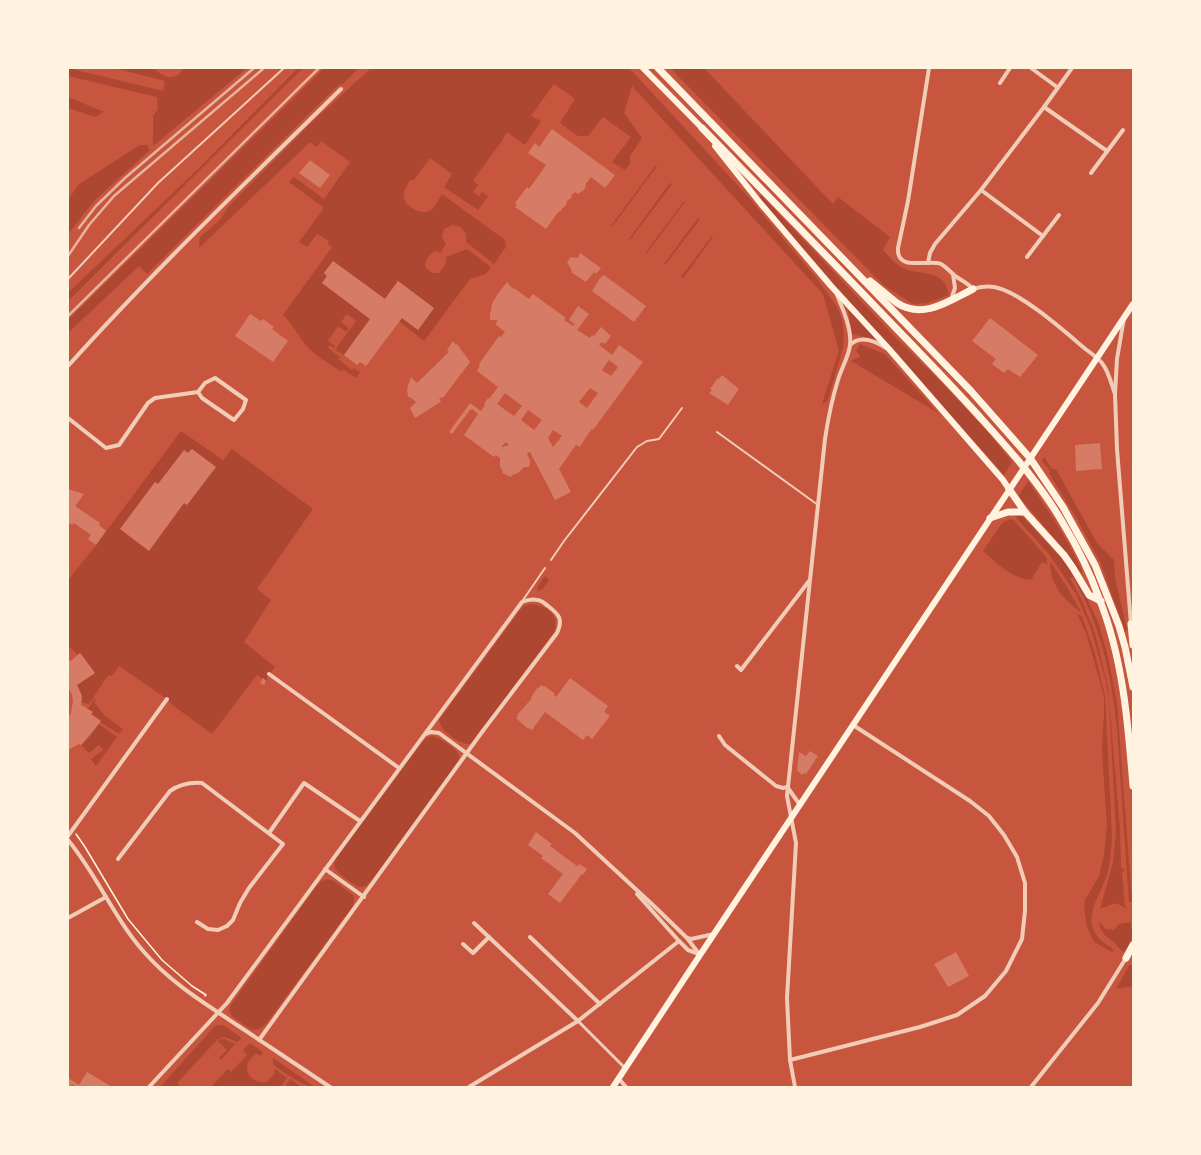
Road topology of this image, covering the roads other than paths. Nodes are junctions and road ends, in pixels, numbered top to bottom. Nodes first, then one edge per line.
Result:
1 (284, 68) edge
2 (644, 68) edge
3 (658, 68) edge
4 (929, 68) edge
5 (1010, 68) edge
6 (1031, 68) edge
7 (1072, 68) edge
8 (1000, 83) dead end
9 (1057, 87) junction
10 (341, 89) dead end
11 (1044, 107) junction
12 (702, 128) junction
13 (1123, 130) dead end
14 (1107, 151) junction
15 (1091, 173) dead end
16 (981, 190) junction
17 (1059, 215) dead end
18 (1043, 236) junction
19 (1027, 257) dead end
20 (928, 263) junction
21 (848, 264) junction
22 (952, 273) junction
23 (68, 279) edge
24 (831, 286) junction
25 (973, 289) junction
26 (951, 300) junction
27 (1133, 304) edge
28 (1124, 317) junction
29 (850, 345) junction
30 (889, 349) junction
31 (1097, 358) junction
32 (68, 366) edge
33 (198, 392) junction
34 (1115, 394) junction
35 (682, 408) dead end
36 (68, 418) edge
37 (717, 432) dead end
38 (1011, 487) junction
39 (818, 505) junction
40 (1025, 512) junction
41 (990, 518) junction
42 (551, 560) dead end
43 (545, 568) dead end
44 (810, 580) junction
45 (1101, 601) junction
46 (522, 602) junction
47 (1132, 627) edge
48 (1133, 645) edge
49 (737, 666) dead end
50 (270, 674) dead end
51 (1133, 687) edge
52 (167, 699) dead end
53 (436, 719) junction
54 (852, 725) junction
55 (439, 733) junction
56 (719, 736) dead end
57 (423, 737) junction
58 (467, 754) junction
59 (399, 768) junction
60 (1133, 786) edge
61 (788, 787) junction
62 (800, 804) junction
63 (791, 818) junction
64 (360, 821) junction
65 (269, 833) junction
66 (68, 836) edge
67 (68, 840) edge
68 (118, 859) dead end
69 (325, 869) junction
70 (630, 884) junction
71 (106, 897) junction
72 (364, 897) junction
73 (68, 918) edge
74 (196, 922) dead end
75 (474, 923) dead end
76 (714, 934) junction
77 (489, 937) junction
78 (530, 937) dead end
79 (687, 938) junction
80 (679, 941) junction
81 (463, 944) dead end
82 (1133, 945) edge
83 (700, 954) junction
84 (1129, 958) edge
85 (600, 1004) junction
86 (218, 1012) junction
87 (578, 1021) junction
88 (259, 1040) junction
89 (790, 1060) junction
90 (626, 1068) junction
91 (619, 1079) junction
92 (149, 1087) edge
93 (330, 1087) edge
94 (469, 1087) edge
95 (613, 1087) edge
96 (626, 1087) edge
97 (795, 1087) edge
98 (1031, 1087) edge

1 - 23 lane
2 - 12 main road
3 - 21 highway
4 - 20 street
5 - 8 street
6 - 9 street
7 - 9 street
9 - 11 street
10 - 32 street
11 - 14 street
11 - 16 street
12 - 24 main road
12 - 45 highway
13 - 14 street
14 - 15 street
16 - 18 street
16 - 20 street
17 - 18 street
18 - 19 street
20 - 22 street
21 - 26 highway
21 - 51 highway
22 - 25 street
22 - 26 street
24 - 29 street
24 - 30 main road
25 - 26 highway
25 - 31 street
27 - 28 main road
28 - 31 main road
28 - 34 street
29 - 30 street
29 - 39 street
30 - 38 main road
31 - 34 street
31 - 38 main road
33 - 33 street
33 - 36 street
34 - 47 street
35 - 42 lane
37 - 39 lane
38 - 40 highway
38 - 41 main road
39 - 44 street
40 - 41 highway
40 - 45 highway
41 - 54 main road
43 - 46 lane
44 - 49 street
44 - 61 street
45 - 60 highway
46 - 53 street
46 - 58 street
47 - 48 highway
50 - 59 street
52 - 66 street
53 - 55 street
53 - 57 street
54 - 62 main road
54 - 89 street
55 - 57 street
55 - 58 street
56 - 61 street
57 - 59 street
58 - 70 street
58 - 72 street
59 - 64 street
61 - 62 street
61 - 63 street
62 - 63 main road
63 - 76 main road
63 - 89 street
64 - 65 street
64 - 69 street
65 - 68 street
65 - 74 street
67 - 71 street
69 - 72 street
69 - 86 street
70 - 79 street
70 - 80 street
71 - 73 street
71 - 86 street
72 - 88 street
75 - 77 street
76 - 79 street
76 - 83 main road
77 - 81 street
77 - 87 street
78 - 85 street
79 - 83 street
80 - 83 street
80 - 85 street
82 - 84 highway
83 - 90 main road
84 - 98 street
85 - 87 street
86 - 88 street
86 - 92 street
87 - 90 street
87 - 94 street
88 - 93 street
89 - 97 street
90 - 91 main road
91 - 95 main road
91 - 96 street

